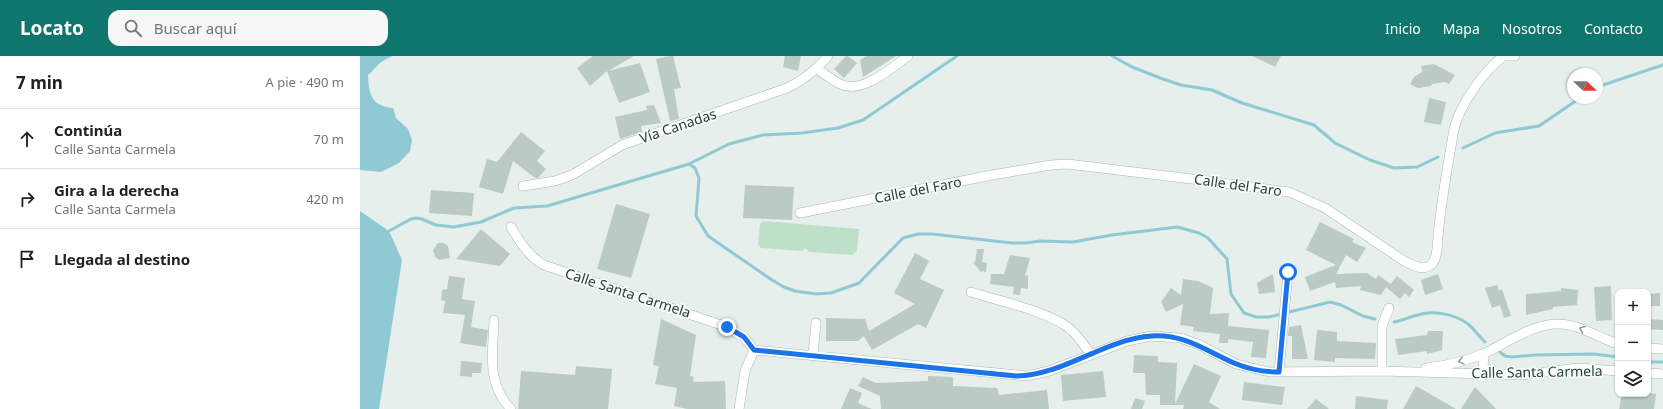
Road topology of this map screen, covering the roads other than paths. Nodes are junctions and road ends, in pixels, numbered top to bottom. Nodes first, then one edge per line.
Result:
1 (828, 56) edge
2 (908, 56) edge
3 (1504, 56) edge
4 (1514, 56) edge
5 (817, 69) junction
6 (524, 186) dead end
7 (800, 213) dead end
8 (511, 227) dead end
9 (1288, 272) dead end
10 (971, 292) dead end
11 (1389, 308) dead end
12 (494, 320) dead end
13 (816, 323) dead end
14 (1615, 343) edge
15 (1651, 348) edge
16 (1663, 349) edge
17 (754, 350) junction
18 (1485, 353) junction
19 (1091, 355) junction
20 (813, 356) junction
21 (1383, 371) junction
22 (1615, 371) edge
23 (1279, 372) junction
24 (1651, 373) edge
25 (1488, 374) junction
26 (1663, 374) edge
27 (511, 409) edge
28 (739, 409) edge

1 - 5 street, Vía Canadas
2 - 5 street
3 - 4 street
3 - 7 street, Calle del Faro
5 - 6 street, Vía Canadas
8 - 17 street, Calle Santa Carmela
9 - 23 street
10 - 19 street
11 - 21 street
12 - 27 street
13 - 20 street
14 -> 18 street, Calle Santa Carmela
15 - 16 street
17 - 20 street, Calle Santa Carmela
17 - 28 street
18 -> 21 street, Calle Santa Carmela
18 - 25 street
19 - 20 street, Calle Santa Carmela
19 - 23 street, Calle Santa Carmela
21 - 23 street, Calle Santa Carmela
21 - 25 street, Calle Santa Carmela
22 - 25 street, Calle Santa Carmela
24 - 26 street

